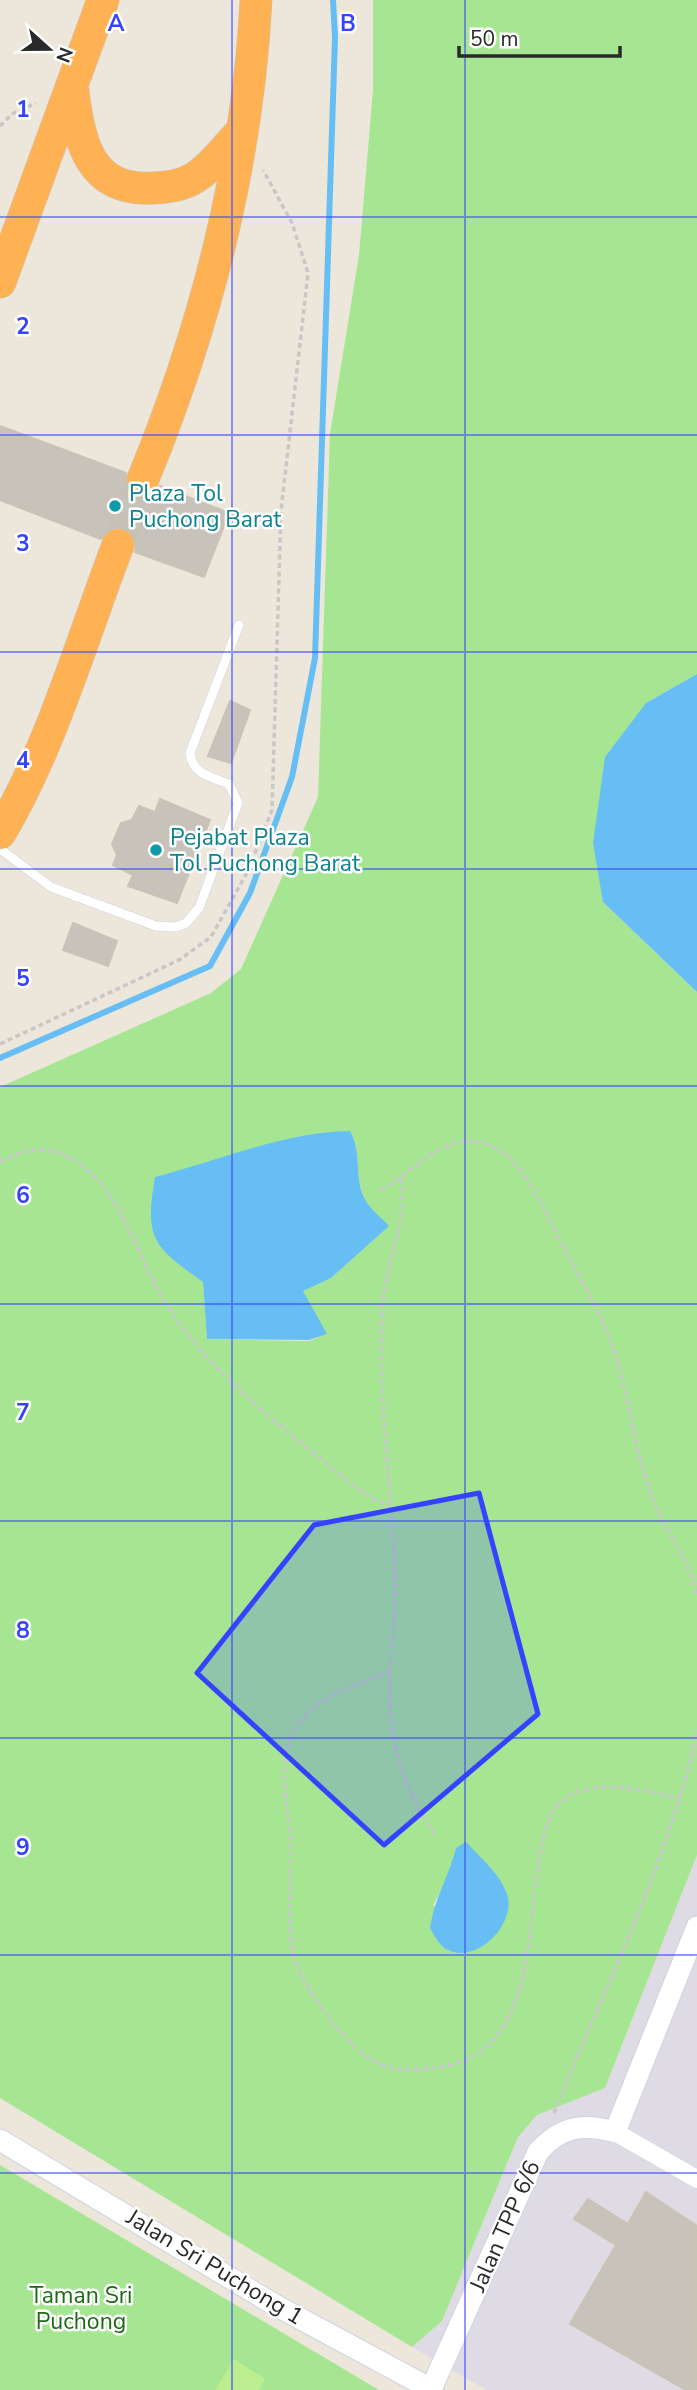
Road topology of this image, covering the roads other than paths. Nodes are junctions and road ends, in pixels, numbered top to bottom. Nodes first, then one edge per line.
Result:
1 (103, 0) edge
2 (256, 0) edge
3 (72, 86) junction
4 (241, 132) junction
5 (0, 282) edge
6 (143, 479) tunnel mouth
7 (118, 545) tunnel mouth
8 (239, 625) dead end
9 (0, 833) edge
10 (0, 849) edge
11 (697, 1927) edge
12 (615, 2132) junction
13 (0, 2140) edge
14 (697, 2179) edge
15 (432, 2390) edge

1 - 3 highway
2 - 4 highway
3 - 4 highway
3 - 5 highway
4 - 6 highway
7 - 9 highway
8 - 10 lane
11 - 12 street
12 - 14 street
12 - 15 street, Jalan TPP 6/6
13 - 15 street, Jalan Sri Puchong 1

